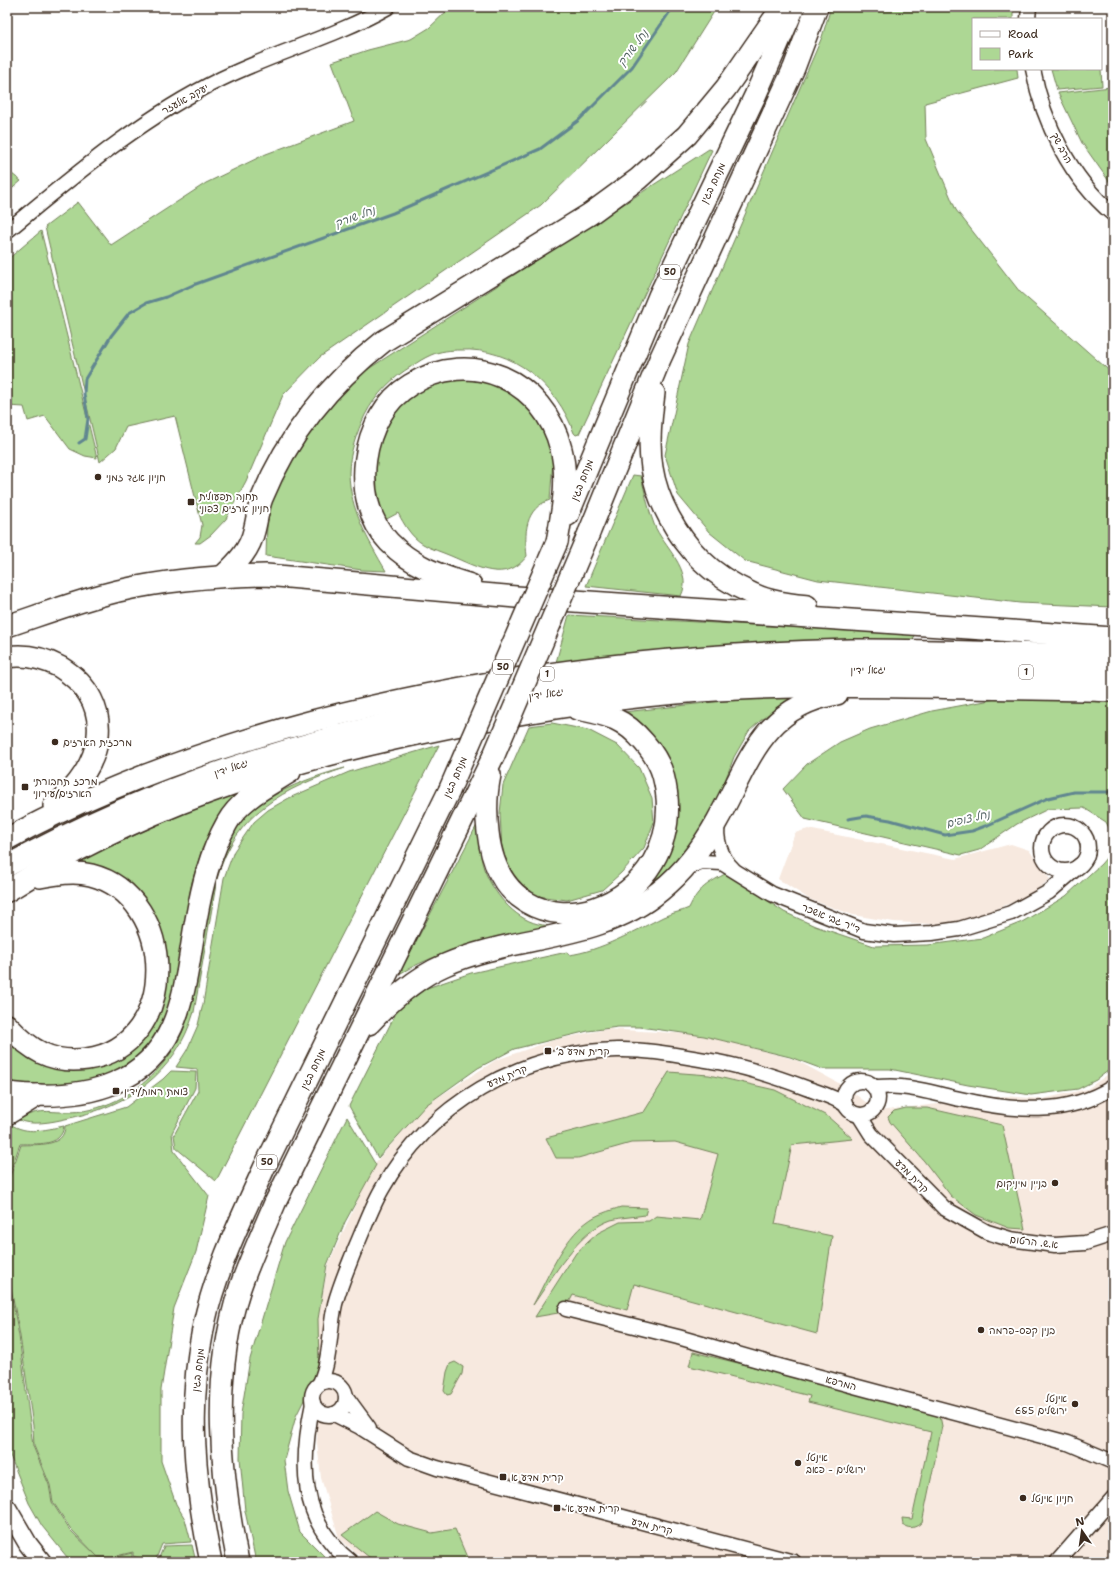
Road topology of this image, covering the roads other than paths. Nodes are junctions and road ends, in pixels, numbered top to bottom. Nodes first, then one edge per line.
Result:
1 (388, 7) edge
2 (782, 7) edge
3 (794, 7) edge
4 (817, 7) edge
5 (1029, 7) edge
6 (1028, 18) edge
7 (1033, 70) edge
8 (1113, 214) edge
9 (7, 231) edge
10 (660, 359) junction
11 (557, 542) junction
12 (224, 576) junction
13 (516, 597) junction
14 (7, 626) edge
15 (950, 628) junction
16 (1113, 638) edge
17 (1113, 655) edge
18 (7, 657) edge
19 (1113, 673) edge
20 (932, 687) junction
21 (1113, 691) edge
22 (554, 708) junction
23 (311, 759) junction
24 (484, 786) junction
25 (718, 820) junction
26 (7, 838) edge
27 (1047, 862) junction
28 (1080, 865) junction
29 (7, 866) edge
30 (734, 870) junction
31 (682, 871) junction
32 (13, 887) edge
33 (1049, 892) junction
34 (7, 1025) edge
35 (340, 1070) junction
36 (1113, 1087) edge
37 (876, 1092) junction
38 (7, 1093) edge
39 (38, 1095) junction
40 (846, 1098) junction
41 (7, 1114) edge
42 (865, 1114) junction
43 (959, 1218) joint
44 (1113, 1234) edge
45 (566, 1309) dead end
46 (330, 1337) junction
47 (320, 1383) junction
48 (339, 1383) junction
49 (347, 1398) junction
50 (313, 1403) junction
51 (331, 1415) junction
52 (377, 1437) junction
53 (307, 1441) junction
54 (1113, 1462) edge
55 (1113, 1498) edge
56 (7, 1508) edge
57 (42, 1562) edge
58 (211, 1562) edge
59 (238, 1562) edge
60 (351, 1562) edge
61 (794, 1562) edge
62 (1057, 1562) edge

1 - 9 street, יעקב אלעזר
2 - 12 highway
3 - 11 highway, מנחם בגין / 50
4 - 10 highway, 50
5 - 6 street
7 - 8 street, הרב שך
10 - 15 highway
10 - 24 highway, 50, bridge
11 - 13 highway
11 - 58 highway, מנחם בגין / 50, bridge
12 - 13 highway
12 - 14 highway
13 - 15 highway
15 - 16 highway
17 - 26 highway, יגאל ידין / 1
18 - 26 highway
19 - 29 highway, יגאל ידין / 1
20 - 21 highway
20 - 22 highway
20 - 25 highway
22 - 23 highway
22 - 24 highway
23 - 32 highway
23 - 39 highway
24 - 35 highway, 50
25 - 30 street, ד"ר גבי אשכר
25 - 31 highway
27 - 28 street
27 - 28 street
27 - 33 street
28 - 33 street, ד"ר גבי אשכר
30 - 31 street, ד"ר גבי אשכר
30 - 33 street, ד"ר גבי אשכר
31 - 35 highway
32 - 34 highway
35 - 59 highway, 50
36 - 37 street
37 - 40 street
37 - 42 street
38 - 39 highway
39 - 41 highway
40 - 42 street
40 - 46 street, קרית מדע
42 - 43 street, קרית מדע
43 - 44 street, א.ש. הרטום
45 - 54 street, המרפא
46 - 47 street, קרית מדע
46 - 48 street, קרית מדע
47 - 48 street
47 - 50 street
48 - 49 street
49 - 51 street
49 - 52 street, קרית מדע
50 - 51 street
50 - 53 street
51 - 52 street, קרית מדע
51 - 53 street
52 - 61 street, קרית מדע
53 - 60 street
55 - 62 street
56 - 57 main road

